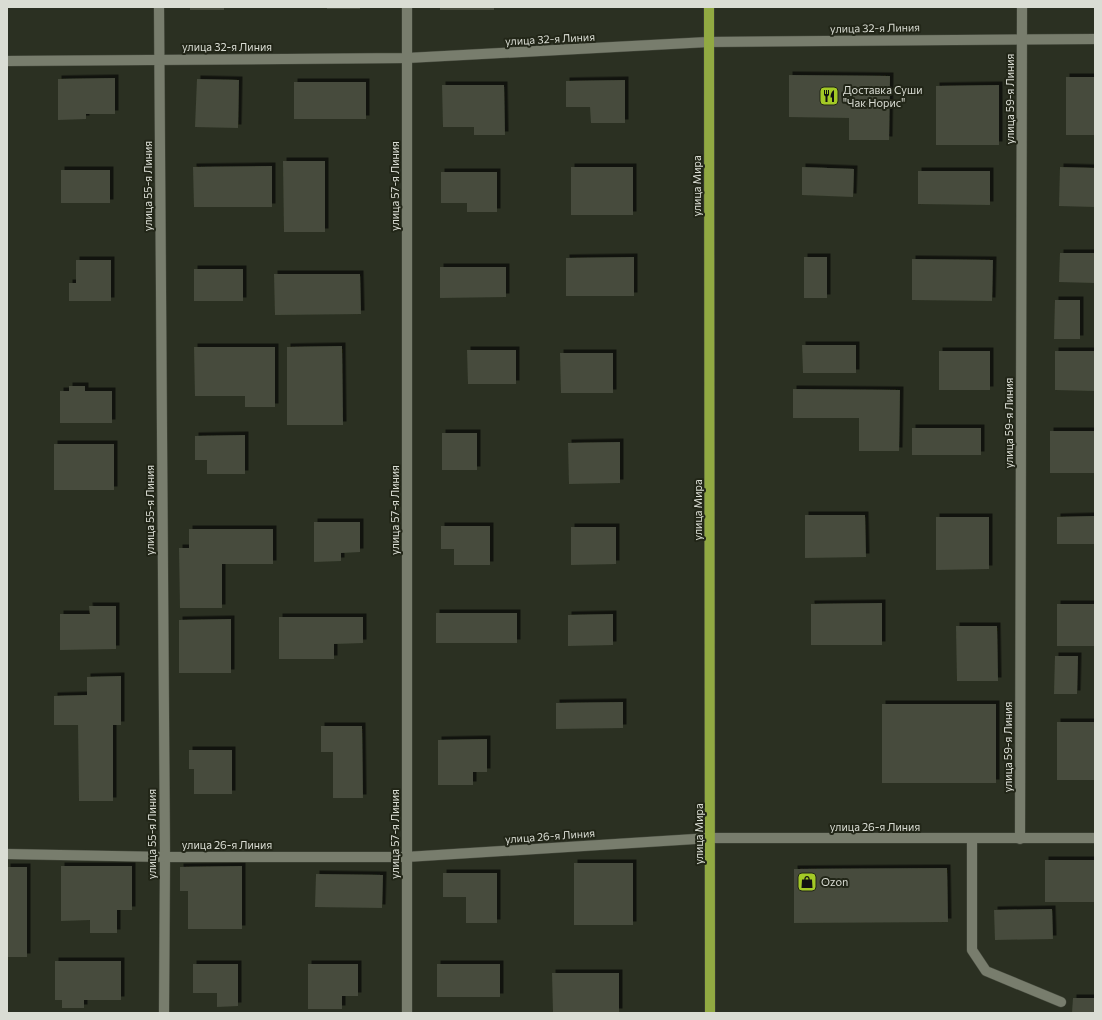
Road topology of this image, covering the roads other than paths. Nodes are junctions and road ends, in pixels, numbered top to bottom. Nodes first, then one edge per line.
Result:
1 (159, 7) edge
2 (407, 7) edge
3 (709, 7) edge
4 (1022, 7) edge
5 (1022, 39) junction
6 (1095, 39) edge
7 (708, 42) junction
8 (407, 58) junction
9 (159, 59) junction
10 (7, 61) edge
11 (711, 838) junction
12 (1095, 838) edge
13 (972, 839) junction
14 (1020, 839) junction
15 (7, 854) edge
16 (165, 857) junction
17 (406, 857) junction
18 (1061, 1002) dead end
19 (164, 1013) edge
20 (407, 1013) edge
21 (710, 1013) edge

1 - 9 street, улица 55-я Линия
2 - 8 street, улица 57-я Линия
3 - 7 main road, улица Мира
4 - 5 street, улица 59-я Линия
5 - 6 street, улица 32-я Линия
5 - 7 street, улица 32-я Линия
5 - 14 street, улица 59-я Линия
7 - 8 street, улица 32-я Линия
7 - 11 main road, улица Мира
8 - 9 street, улица 32-я Линия
8 - 17 street, улица 57-я Линия
9 - 10 street, улица 32-я Линия
9 - 16 street, улица 55-я Линия
11 - 13 street, улица 26-я Линия
11 - 17 street, улица 26-я Линия
11 - 21 main road, улица Мира
12 - 14 street, улица 26-я Линия
13 - 14 street, улица 26-я Линия
13 - 18 street
15 - 16 street, улица 26-я Линия
16 - 17 street, улица 26-я Линия
16 - 19 street, улица 55-я Линия
17 - 20 street, улица 57-я Линия

